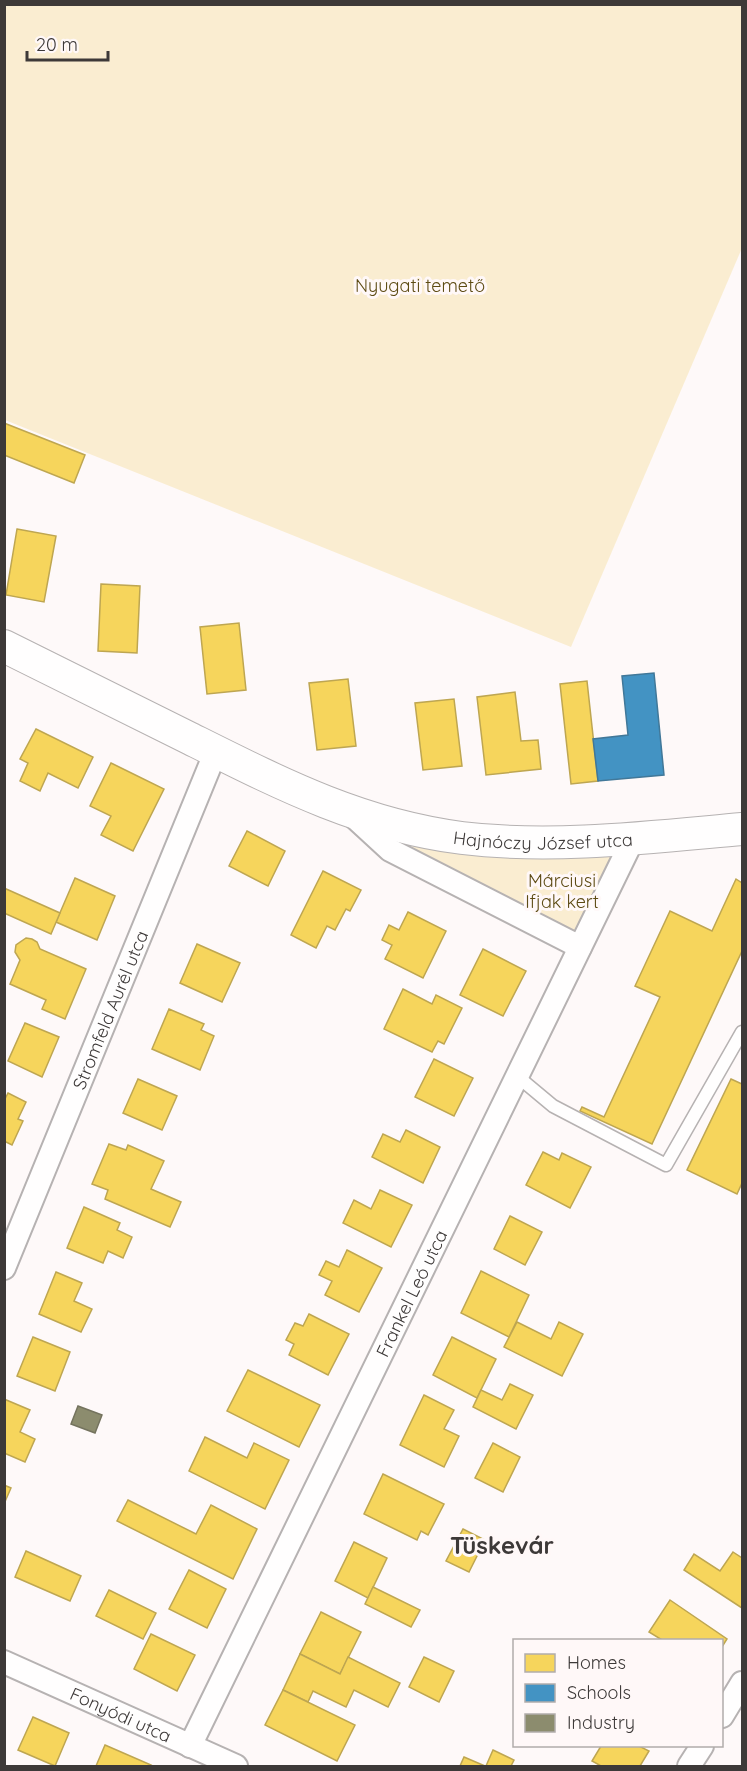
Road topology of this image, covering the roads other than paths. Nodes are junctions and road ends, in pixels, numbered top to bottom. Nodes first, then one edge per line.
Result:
1 (4, 646) edge
2 (216, 751) junction
3 (348, 811) junction
4 (742, 829) edge
5 (633, 839) junction
6 (580, 947) junction
7 (742, 1032) edge
8 (517, 1076) junction
9 (4, 1268) edge
10 (4, 1662) edge
11 (742, 1683) edge
12 (723, 1714) edge
13 (190, 1746) junction
14 (701, 1747) edge
15 (236, 1767) edge
16 (689, 1767) edge

1 - 2 main road, Hajnóczy József utca
2 - 3 main road, Hajnóczy József utca
2 - 9 street, Stromfeld Aurél utca
3 - 5 main road, Hajnóczy József utca
3 - 6 street, Hajnóczy József utca
4 - 5 main road, Hajnóczy József utca
5 - 6 street, Frankel Leó utca
6 - 8 street, Frankel Leó utca
7 - 8 lane
8 - 13 street, Frankel Leó utca
10 - 13 street, Fonyódi utca
11 - 12 street
13 - 15 street, Fonyódi utca
14 - 16 street

